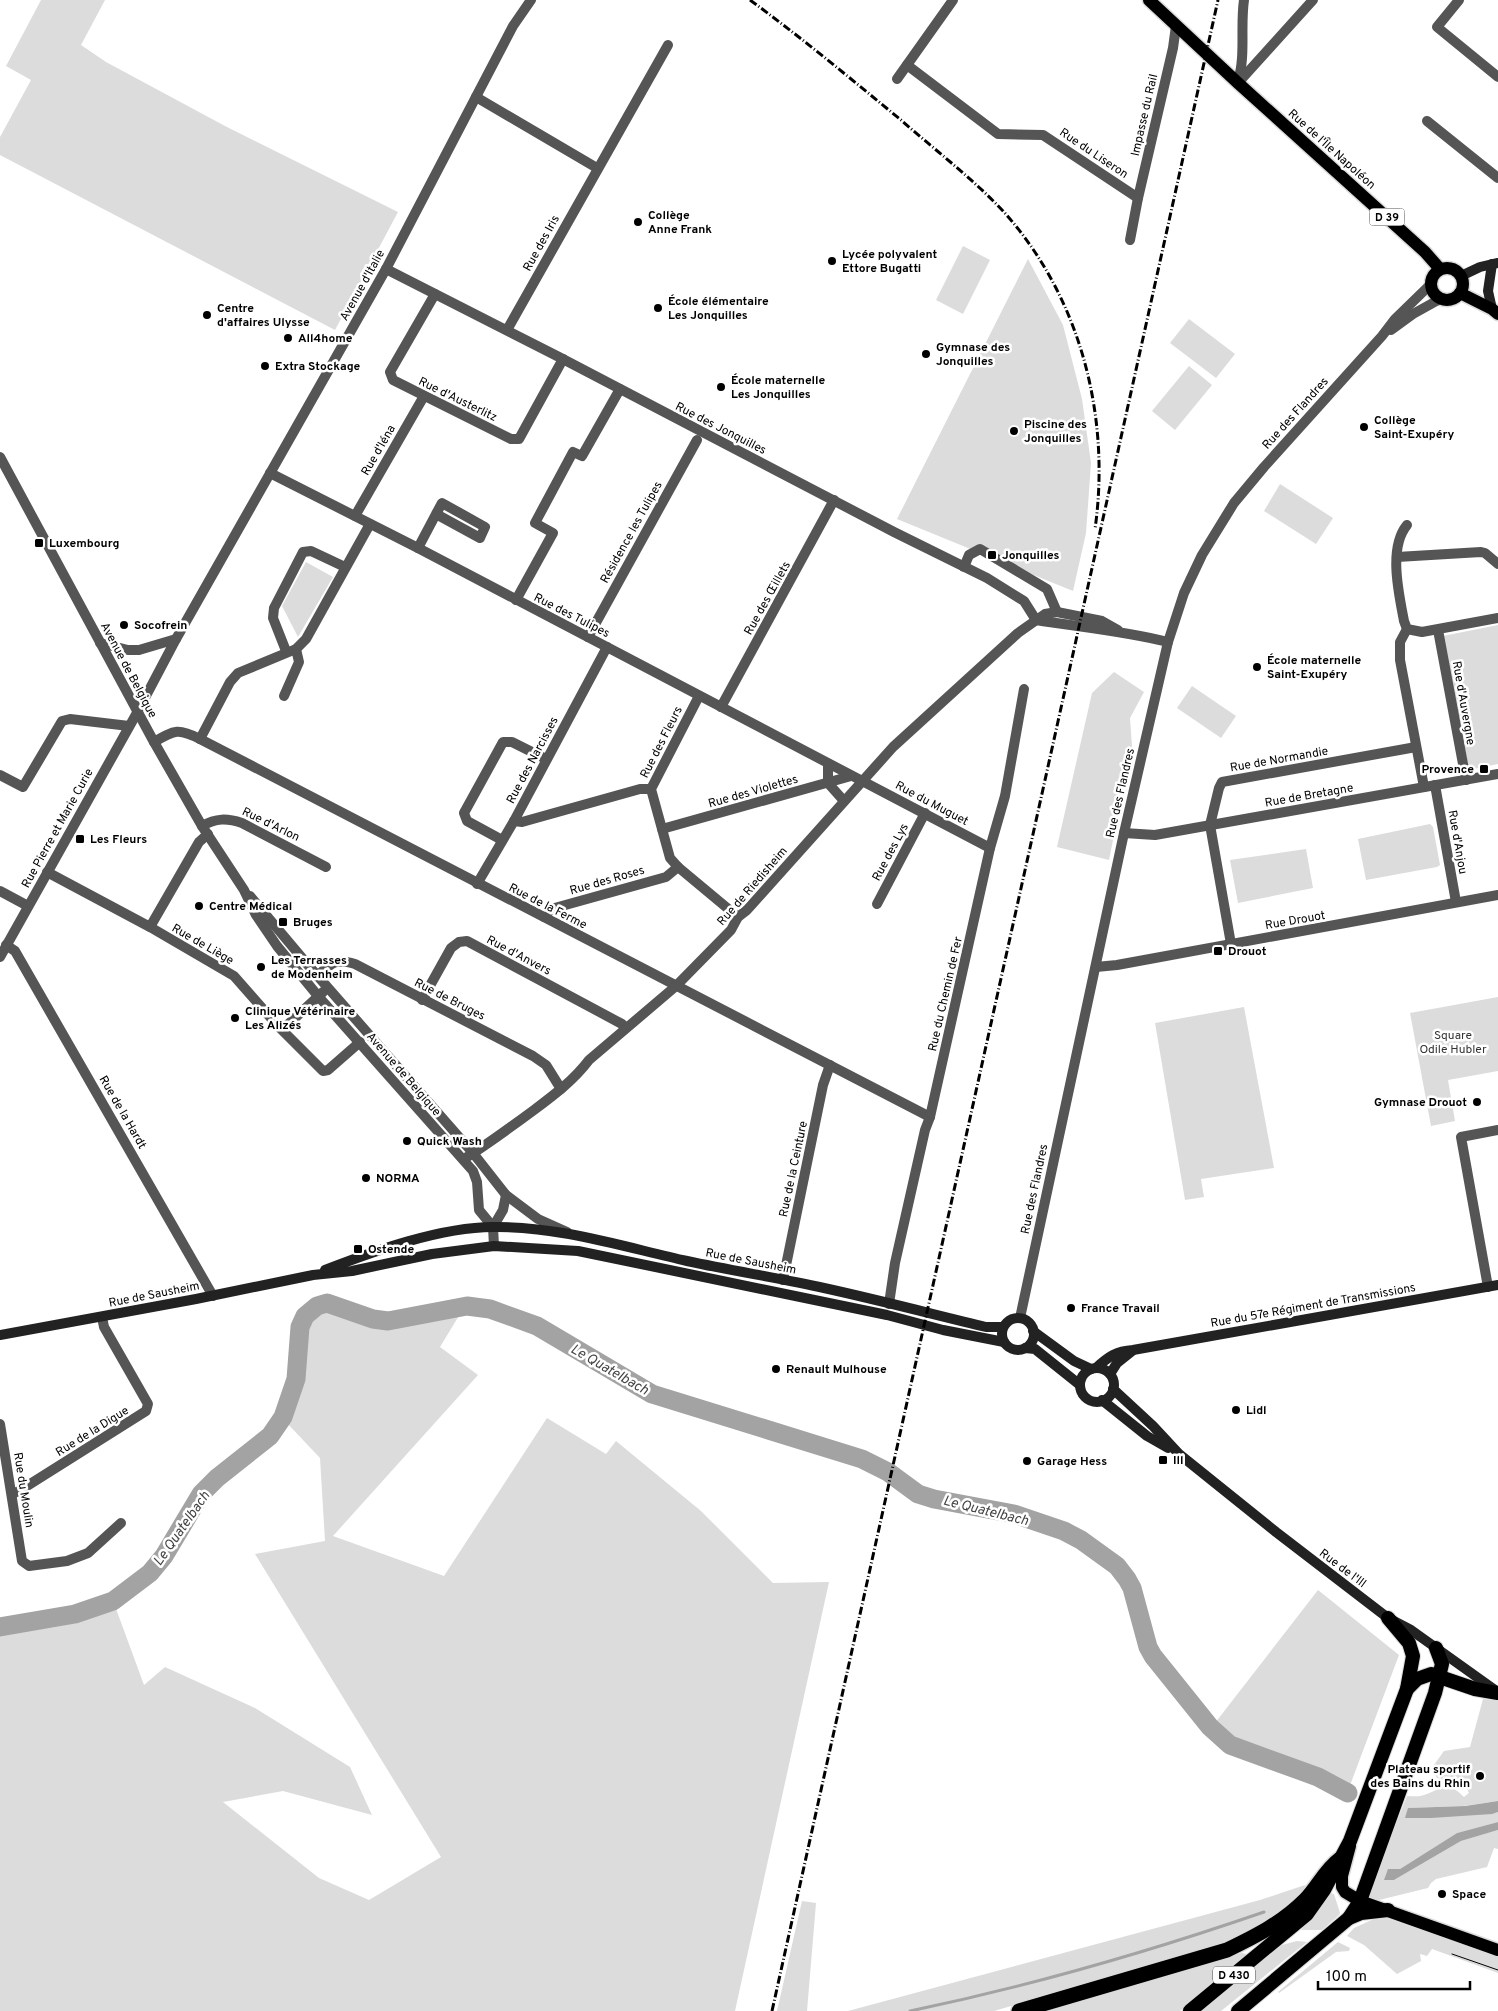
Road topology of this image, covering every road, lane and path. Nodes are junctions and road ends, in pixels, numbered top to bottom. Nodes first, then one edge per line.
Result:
1 (531, 0) edge
2 (953, 0) edge
3 (1149, 0) edge
4 (1244, 0) edge
5 (1312, 0) edge
6 (1459, 0) edge
7 (1176, 26) junction
8 (668, 45) dead end
9 (907, 65) junction
10 (1498, 77) edge
11 (897, 79) dead end
12 (1238, 83) junction
13 (476, 97) junction
14 (1427, 121) dead end
15 (597, 168) junction
16 (1498, 178) edge
17 (1138, 198) junction
18 (1130, 240) dead end
19 (1495, 263) edge
20 (386, 269) junction
21 (1440, 269) junction
22 (1461, 276) junction
23 (1430, 284) junction
24 (1460, 293) junction
25 (435, 294) junction
26 (1440, 299) junction
27 (1495, 311) edge
28 (507, 330) junction
29 (1382, 336) junction
30 (563, 359) junction
31 (620, 389) junction
32 (424, 396) junction
33 (696, 440) dead end
34 (0, 457) edge
35 (270, 472) junction
36 (834, 500) junction
37 (436, 514) dead end
38 (355, 516) junction
39 (370, 524) junction
40 (1407, 525) dead end
41 (418, 548) junction
42 (1397, 557) junction
43 (1498, 564) edge
44 (964, 566) junction
45 (346, 567) junction
46 (516, 600) junction
47 (1057, 612) junction
48 (1498, 618) edge
49 (1036, 620) junction
50 (1407, 629) junction
51 (1118, 630) junction
52 (1438, 630) junction
53 (588, 637) junction
54 (176, 639) junction
55 (1168, 642) junction
56 (100, 643) junction
57 (607, 647) junction
58 (291, 650) junction
59 (1024, 689) dead end
60 (284, 696) dead end
61 (699, 696) junction
62 (721, 707) junction
63 (138, 712) junction
64 (129, 726) junction
65 (200, 739) junction
66 (154, 742) junction
67 (1416, 747) junction
68 (546, 759) junction
69 (828, 764) junction
70 (1498, 774) edge
71 (0, 775) edge
72 (851, 776) junction
73 (862, 780) junction
74 (1466, 780) junction
75 (828, 782) junction
76 (1435, 785) junction
77 (1424, 787) junction
78 (651, 789) junction
79 (844, 801) junction
80 (925, 813) junction
81 (514, 821) junction
82 (1210, 825) junction
83 (662, 829) junction
84 (205, 830) junction
85 (1124, 832) junction
86 (502, 840) junction
87 (990, 848) junction
88 (326, 867) dead end
89 (678, 867) junction
90 (47, 872) junction
91 (477, 884) junction
92 (244, 890) junction
93 (0, 891) edge
94 (1498, 895) edge
95 (1456, 902) junction
96 (877, 904) dead end
97 (28, 906) junction
98 (544, 917) junction
99 (738, 917) junction
100 (150, 927) junction
101 (1231, 944) junction
102 (6, 945) junction
103 (0, 957) edge
104 (1096, 966) junction
105 (317, 976) junction
106 (676, 986) junction
107 (327, 988) junction
108 (318, 996) junction
109 (422, 1000) junction
110 (283, 1028) junction
111 (626, 1028) junction
112 (360, 1042) junction
113 (830, 1065) junction
114 (561, 1089) junction
115 (930, 1117) junction
116 (1498, 1130) edge
117 (468, 1156) junction
118 (506, 1195) junction
119 (493, 1227) junction
120 (578, 1236) junction
121 (494, 1246) junction
122 (313, 1275) junction
123 (783, 1280) junction
124 (1493, 1286) edge
125 (780, 1293) junction
126 (213, 1296) junction
127 (889, 1304) junction
128 (887, 1315) junction
129 (102, 1317) junction
130 (1020, 1318) junction
131 (1003, 1328) junction
132 (1033, 1331) junction
133 (0, 1335) edge
134 (1004, 1342) junction
135 (1025, 1348) junction
136 (1133, 1350) junction
137 (1094, 1368) junction
138 (1110, 1374) junction
139 (1080, 1385) junction
140 (1113, 1389) junction
141 (1102, 1400) junction
142 (0, 1424) edge
143 (1179, 1454) junction
144 (12, 1494) junction
145 (121, 1523) dead end
146 (1388, 1618) junction
147 (1436, 1648) junction
148 (1440, 1676) junction
149 (1407, 1689) junction
150 (1498, 1693) edge
151 (1350, 1841) junction
152 (1340, 1859) junction
153 (1360, 1901) junction
154 (1388, 1910) junction
155 (1349, 1918) junction
156 (1498, 1950) edge
157 (1019, 2011) edge
158 (1190, 2011) edge
159 (1238, 2011) edge

1 - 13 street, Avenue d'Italie
2 - 9 street
3 - 7 main road, D 39
4 - 12 street
5 - 12 street
6 - 10 street
7 - 12 main road, Rue de l'Île Napoléon / D 39
7 - 17 street, Impasse du Rail
8 - 15 street, Rue des Iris
9 - 11 street
9 - 17 street, Rue du Liseron
12 - 21 main road, Rue de l'Île Napoléon / D 39
13 - 15 street
13 - 20 street, Avenue d'Italie
14 - 16 street
15 - 28 street, Rue des Iris
17 - 18 street, Impasse du Rail
19 - 22 main road
19 - 27 main road
20 - 25 street, Rue des Jonquilles
20 - 35 street, Avenue d'Italie
21 - 22 main road
21 - 23 main road
22 - 24 main road
23 - 26 main road
23 - 29 street, Rue des Flandres
24 - 26 main road
24 - 27 main road
25 - 28 street, Rue des Jonquilles
25 - 32 street, Rue d'Austerlitz
26 - 29 street, Rue des Flandres
28 - 30 street, Rue des Jonquilles
29 - 55 street, Rue des Flandres
30 - 31 street, Rue des Jonquilles
30 - 32 street, Rue d'Austerlitz
31 - 36 street, Rue des Jonquilles
31 - 46 street
32 - 38 street, Rue d'Iéna
33 - 53 street, Résidence les Tulipes
34 - 56 street, Avenue de Belgique
35 - 38 street, Rue des Tulipes
35 - 54 street, Avenue d'Italie
36 - 44 street, Rue des Jonquilles
36 - 62 street, Rue des Œillets
37 - 41 street
38 - 39 street, Rue des Tulipes
39 - 41 street, Rue des Tulipes
39 - 45 street
40 - 42 street
41 - 46 street, Rue des Tulipes
42 - 43 street
42 - 50 street
44 - 47 street
44 - 49 street, Rue des Jonquilles
45 - 58 street
45 - 58 street
46 - 53 street, Rue des Tulipes
47 - 49 street, Rue de Riedisheim
47 - 51 street
48 - 52 street
49 - 51 street
49 - 73 street, Rue de Riedisheim
50 - 52 street
50 - 67 street
51 - 55 street
52 - 74 street, Rue d'Auvergne
53 - 57 street, Rue des Tulipes
54 - 56 street
54 - 63 street, Avenue d'Italie
55 - 85 street, Rue des Flandres
56 - 63 street, Avenue de Belgique
57 - 61 street, Rue des Tulipes
57 - 68 street, Rue des Narcisses
58 - 60 street
58 - 65 street
59 - 87 street, Rue du Chemin de Fer
61 - 62 street, Rue des Tulipes
61 - 78 street, Rue des Fleurs
62 - 69 street, Rue des Tulipes
63 - 64 street, Rue Pierre et Marie Curie
63 - 66 street, Avenue de Belgique
64 - 71 street
64 - 90 street, Rue Pierre et Marie Curie
65 - 66 street, Rue de la Ferme
65 - 91 street, Rue de la Ferme
66 - 84 street, Avenue de Belgique
67 - 77 street
67 - 82 street, Rue de Normandie
68 - 81 street, Rue des Narcisses
68 - 86 street
69 - 72 street, Rue des Tulipes
69 - 75 street
70 - 74 street, Rue de Bretagne
72 - 73 street, Rue des Tulipes
72 - 75 street, Rue des Violettes
73 - 79 street, Rue de Riedisheim
73 - 80 street, Rue du Muguet
74 - 76 street, Rue de Bretagne
75 - 79 street
75 - 83 street, Rue des Violettes
76 - 77 street, Rue de Bretagne
76 - 95 street, Rue d'Anjou
77 - 82 street, Rue de Bretagne
78 - 81 street
78 - 83 street, Rue des Fleurs
79 - 99 street, Rue de Riedisheim
80 - 87 street, Rue du Muguet
80 - 96 street, Rue des Lys
81 - 86 street, Rue des Narcisses
82 - 85 street, Rue de Bretagne
82 - 101 street, Rue de Normandie
83 - 89 street, Rue des Fleurs
84 - 88 street, Rue d'Arlon
84 - 92 street, Avenue de Belgique
84 - 100 street
85 - 104 street, Rue des Flandres
86 - 91 street, Rue des Narcisses
87 - 115 street, Rue du Chemin de Fer
89 - 98 street, Rue des Roses
89 - 99 street, Rue des Fleurs
90 - 97 street, Rue Pierre et Marie Curie
90 - 100 street, Rue de Liège
91 - 98 street, Rue de la Ferme
92 - 105 street, Avenue de Belgique
92 - 108 street, Avenue de Belgique
93 - 97 street
94 - 95 street, Rue Drouot
95 - 101 street, Rue Drouot
97 - 102 street, Rue Pierre et Marie Curie
98 - 106 street, Rue de la Ferme
99 - 106 street, Rue de Riedisheim
100 - 110 street, Rue de Liège
101 - 104 street, Rue Drouot
102 - 103 street, Rue Pierre et Marie Curie
102 - 126 street, Rue de la Hardt
104 - 130 street, Rue des Flandres
105 - 107 street, Avenue de Belgique
105 - 109 street, Rue de Bruges
106 - 111 street, Rue de Riedisheim
106 - 113 street, Rue de la Ferme
107 - 108 street
107 - 117 street, Avenue de Belgique
108 - 110 street
108 - 112 street, Avenue de Belgique
109 - 111 street, Rue d'Anvers
109 - 114 street, Rue de Bruges
110 - 112 street, Rue de Liège
111 - 114 street, Rue de Riedisheim
112 - 117 street, Avenue de Belgique
113 - 115 street, Rue de la Ferme
113 - 123 street, Rue de la Ceinture
114 - 117 street, Rue de Riedisheim
115 - 127 street, Rue du Chemin de Fer
116 - 124 street
117 - 118 street, Avenue de Belgique
117 - 119 street, Avenue de Belgique
118 - 119 street
118 - 120 street, Avenue de Belgique
119 - 120 main road, Rue de Sausheim
119 - 121 street
119 - 122 main road, Rue de Sausheim
120 - 123 main road, Rue de Sausheim
121 - 122 main road, Rue de Sausheim
121 - 125 main road, Rue de Sausheim
122 - 126 main road, Rue de Sausheim
123 - 125 main road
123 - 127 main road, Rue de Sausheim
124 - 136 main road, Rue du 57e Régiment de Transmissions
125 - 128 main road, Rue de Sausheim
126 - 129 main road, Rue de Sausheim
127 - 128 main road
127 - 131 main road, Rue de Sausheim
128 - 134 main road, Rue de Sausheim
129 - 133 main road, Rue de Sausheim
129 - 144 street, Rue de la Digue
130 - 131 main road
130 - 132 main road
131 - 134 main road
132 - 135 main road
132 - 137 main road
134 - 135 main road
135 - 139 main road
136 - 137 main road, Rue du 57e Régiment de Transmissions
136 - 138 main road
137 - 138 main road
137 - 139 main road
138 - 140 main road
139 - 141 main road
140 - 141 main road
140 - 143 main road, Rue de l'Ill
141 - 143 main road, Rue de l'Ill
142 - 144 street, Rue du Moulin
143 - 146 main road, Rue de l'Ill
144 - 145 street, Rue du Moulin
146 - 147 main road, Rue de l'Ill
146 - 149 highway, D 430
147 - 148 highway, D 430
147 - 150 main road, Rue de l'Ill
148 - 149 highway
148 - 150 highway
148 - 153 highway, D 430
149 - 151 highway, D 430
151 - 152 highway, D 430
151 - 153 main road
152 - 157 highway
152 - 158 highway, D 430
153 - 154 main road
153 - 155 highway, D 430
154 - 155 highway
154 - 156 main road
155 - 159 highway, D 430

